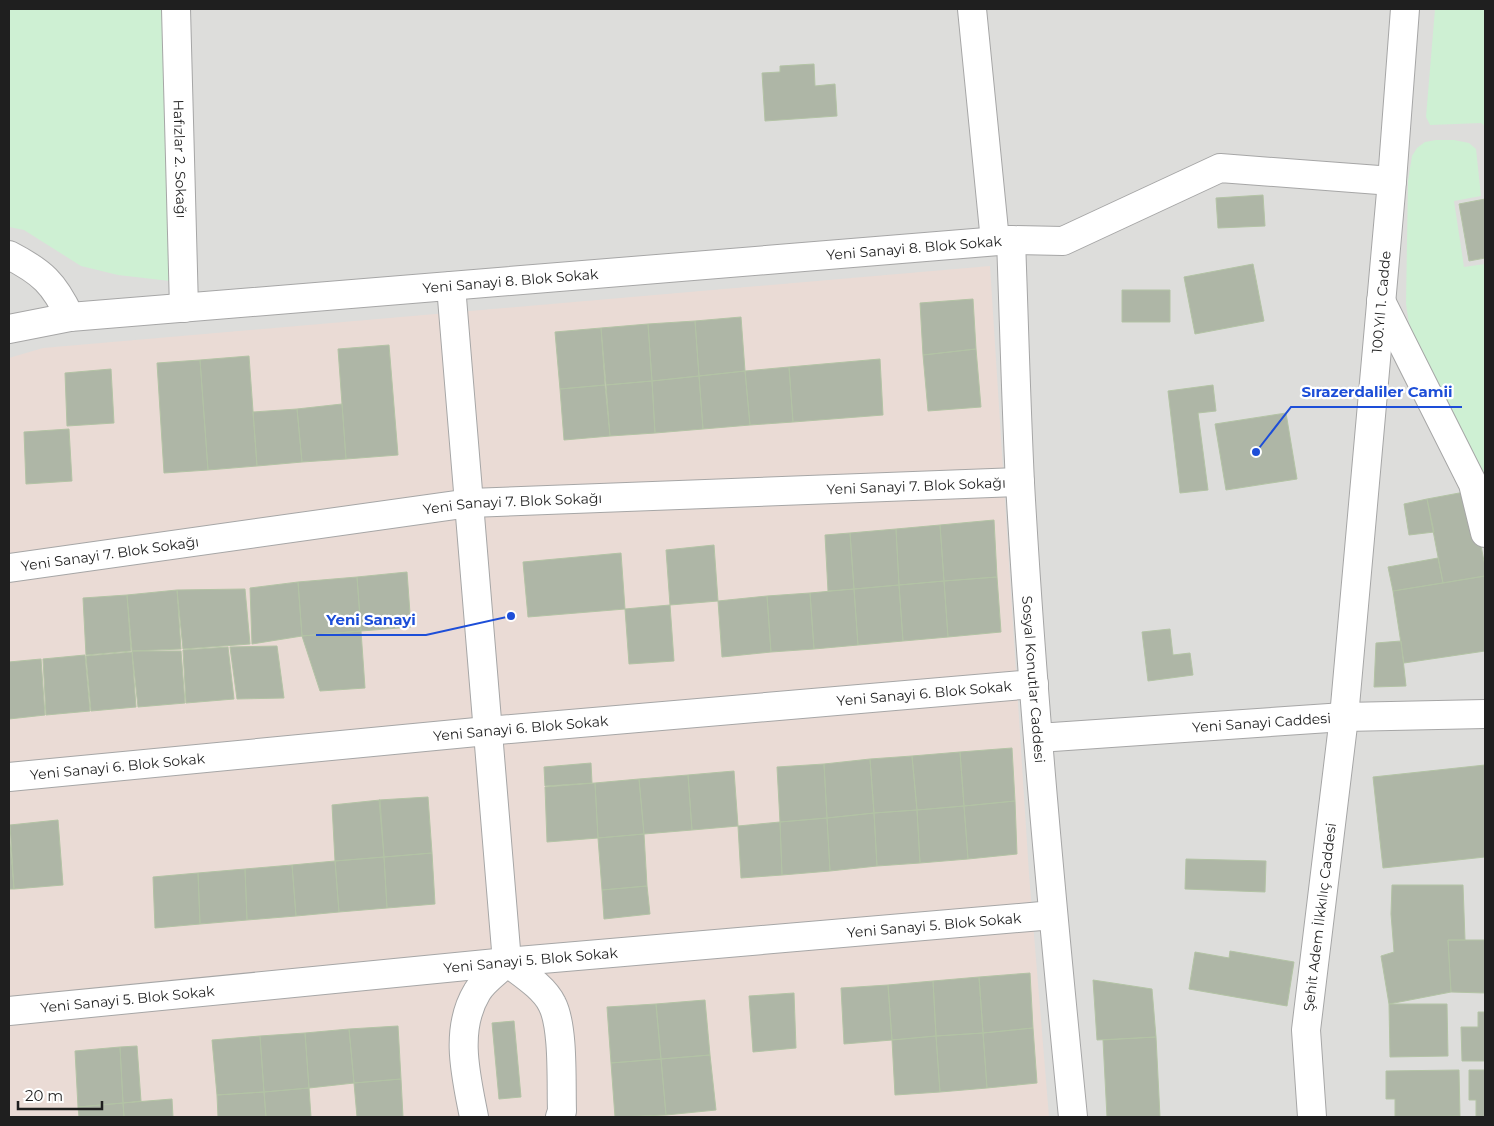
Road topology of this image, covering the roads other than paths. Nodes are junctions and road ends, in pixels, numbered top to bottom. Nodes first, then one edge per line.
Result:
1 (176, 9) edge
2 (972, 9) edge
3 (1405, 9) edge
4 (1392, 181) junction
5 (1003, 240) junction
6 (9, 255) edge
7 (451, 286) junction
8 (1381, 301) junction
9 (184, 308) junction
10 (70, 317) junction
11 (9, 329) edge
12 (1020, 482) junction
13 (470, 504) junction
14 (1485, 533) edge
15 (9, 568) edge
16 (1034, 684) junction
17 (1485, 714) edge
18 (1344, 717) junction
19 (487, 731) junction
20 (1038, 738) junction
21 (9, 776) edge
22 (1053, 915) junction
23 (507, 962) junction
24 (9, 1011) edge
25 (474, 1117) edge
26 (560, 1117) edge
27 (1073, 1117) edge
28 (1312, 1117) edge

1 - 9 street, Hafızlar 2. Sokağı
2 - 5 street, Sosyal Konutlar Caddesi
3 - 4 street, 100.Yıl 1. Cadde
4 - 5 street, Yeni Sanayi 8. Blok Sokak
4 - 8 street, 100.Yıl 1. Cadde
5 - 7 street, Yeni Sanayi 8. Blok Sokak
5 - 12 street, Sosyal Konutlar Caddesi
6 - 10 street
7 - 9 street, Yeni Sanayi 8. Blok Sokak
7 - 13 street
8 - 14 street
8 - 18 street, 100.Yıl 1. Cadde
9 - 10 street, Yeni Sanayi 8. Blok Sokak
10 - 11 street, Yeni Sanayi 8. Blok Sokak
12 - 13 street, Yeni Sanayi 7. Blok Sokağı
12 - 16 street, Sosyal Konutlar Caddesi
13 - 15 street, Yeni Sanayi 7. Blok Sokağı
13 - 19 street
16 - 19 street, Yeni Sanayi 6. Blok Sokak
16 - 20 street, Sosyal Konutlar Caddesi
17 - 18 street, Yeni Sanayi Caddesi
18 - 20 street, Yeni Sanayi Caddesi
18 - 28 street, Şehit Adem İlkkılıç Caddesi
19 - 21 street, Yeni Sanayi 6. Blok Sokak
19 - 23 street
20 - 22 street, Sosyal Konutlar Caddesi
22 - 23 street, Yeni Sanayi 5. Blok Sokak
22 - 27 street, Sosyal Konutlar Caddesi
23 - 24 street, Yeni Sanayi 5. Blok Sokak
23 - 25 street
23 - 26 street

